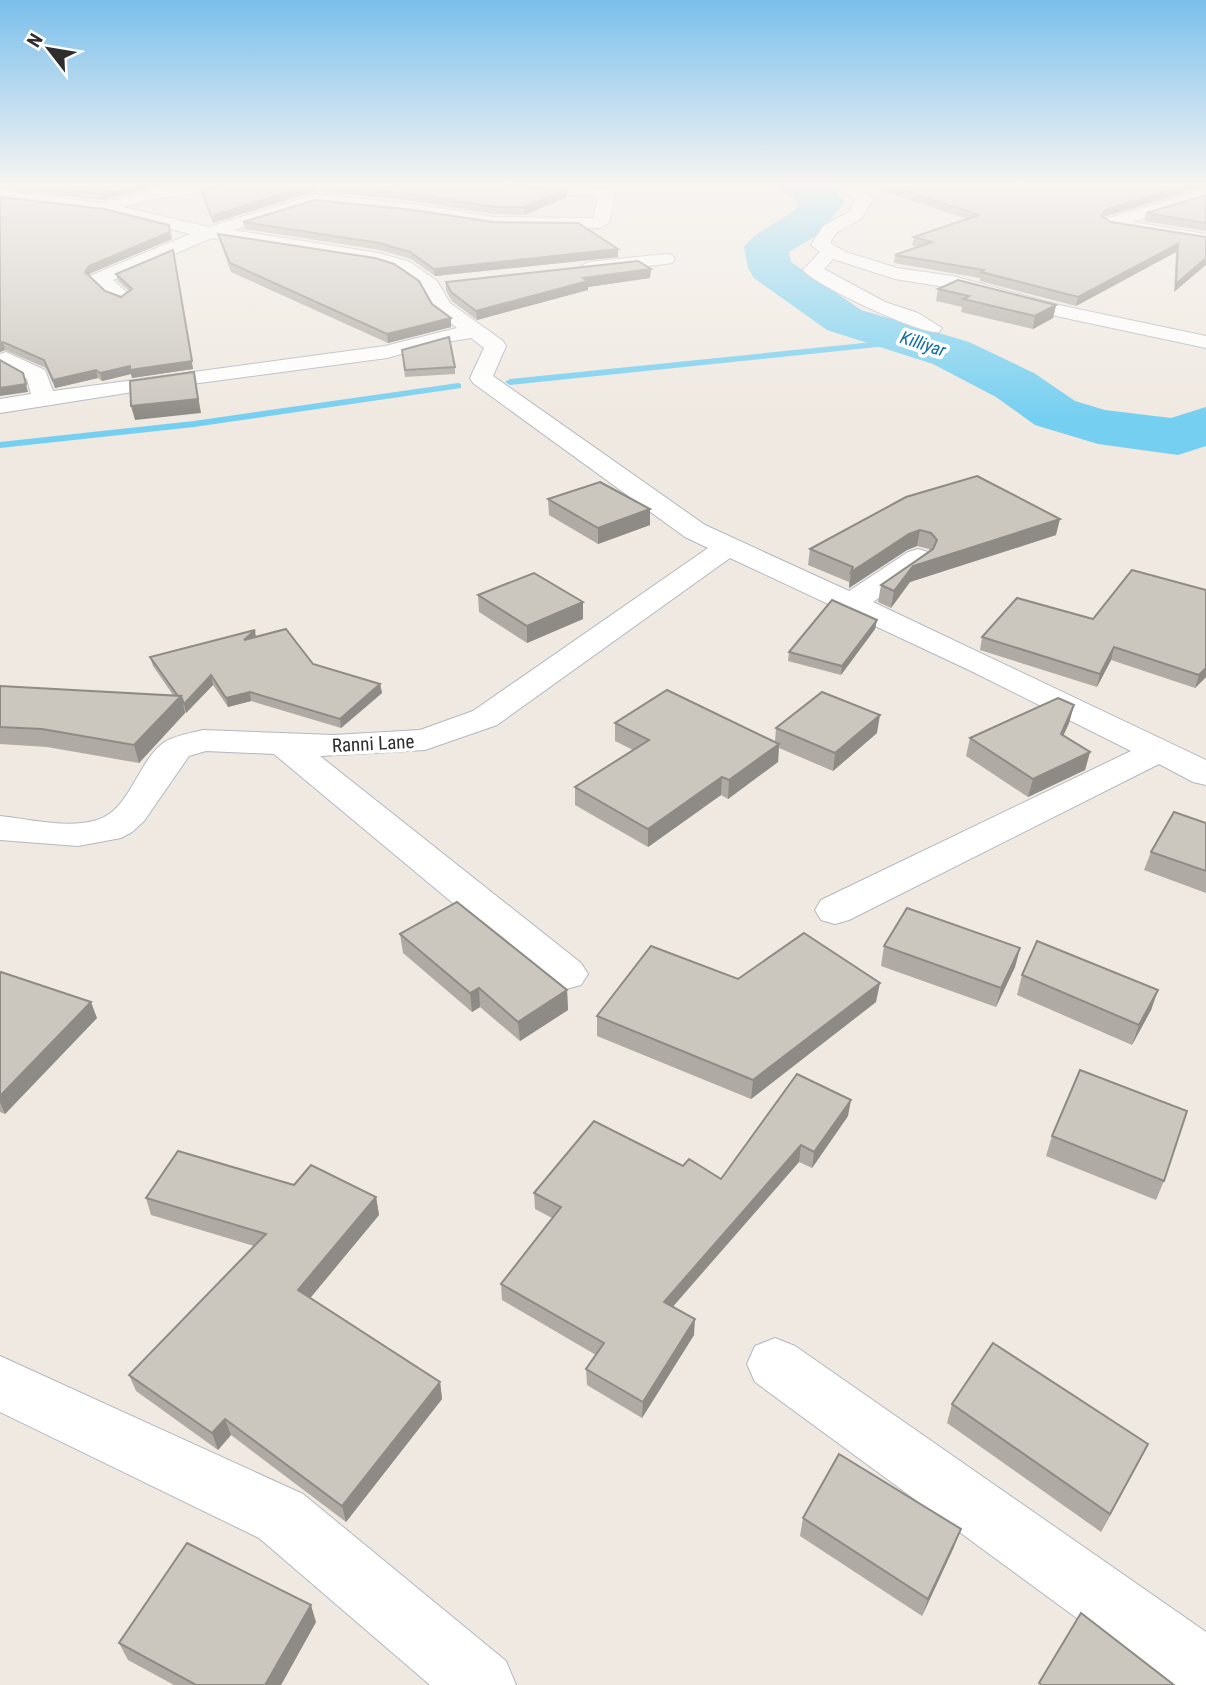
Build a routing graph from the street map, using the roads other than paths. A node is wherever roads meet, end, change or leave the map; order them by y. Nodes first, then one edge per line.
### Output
1 (142, 261) edge
2 (387, 261) edge
3 (652, 261) edge
4 (821, 261) edge
5 (859, 261) edge
6 (571, 270) edge
7 (454, 282) edge
8 (429, 285) junction
9 (121, 296) edge
10 (932, 328) dead end
11 (475, 331) junction
12 (1206, 342) edge
13 (6, 359) edge
14 (44, 398) junction
15 (0, 406) edge
16 (729, 546) junction
17 (918, 558) edge
18 (852, 603) junction
19 (282, 743) junction
20 (1156, 752) junction
21 (1206, 774) edge
22 (0, 828) edge
23 (835, 910) dead end
24 (566, 974) dead end
25 (775, 1364) dead end
26 (0, 1383) edge
27 (1206, 1672) edge
28 (482, 1685) edge

1 - 9 street
2 - 8 street
3 - 6 street
4 - 10 street
5 - 12 street
7 - 8 street
8 - 11 street
11 - 14 street
11 - 16 street
13 - 14 street
14 - 15 street
16 - 18 street
16 - 19 street, Ranni Lane
17 - 18 street
18 - 20 street
19 - 22 street, Ranni Lane
19 - 24 street
20 - 21 street
20 - 23 street
25 - 27 street
26 - 28 street

